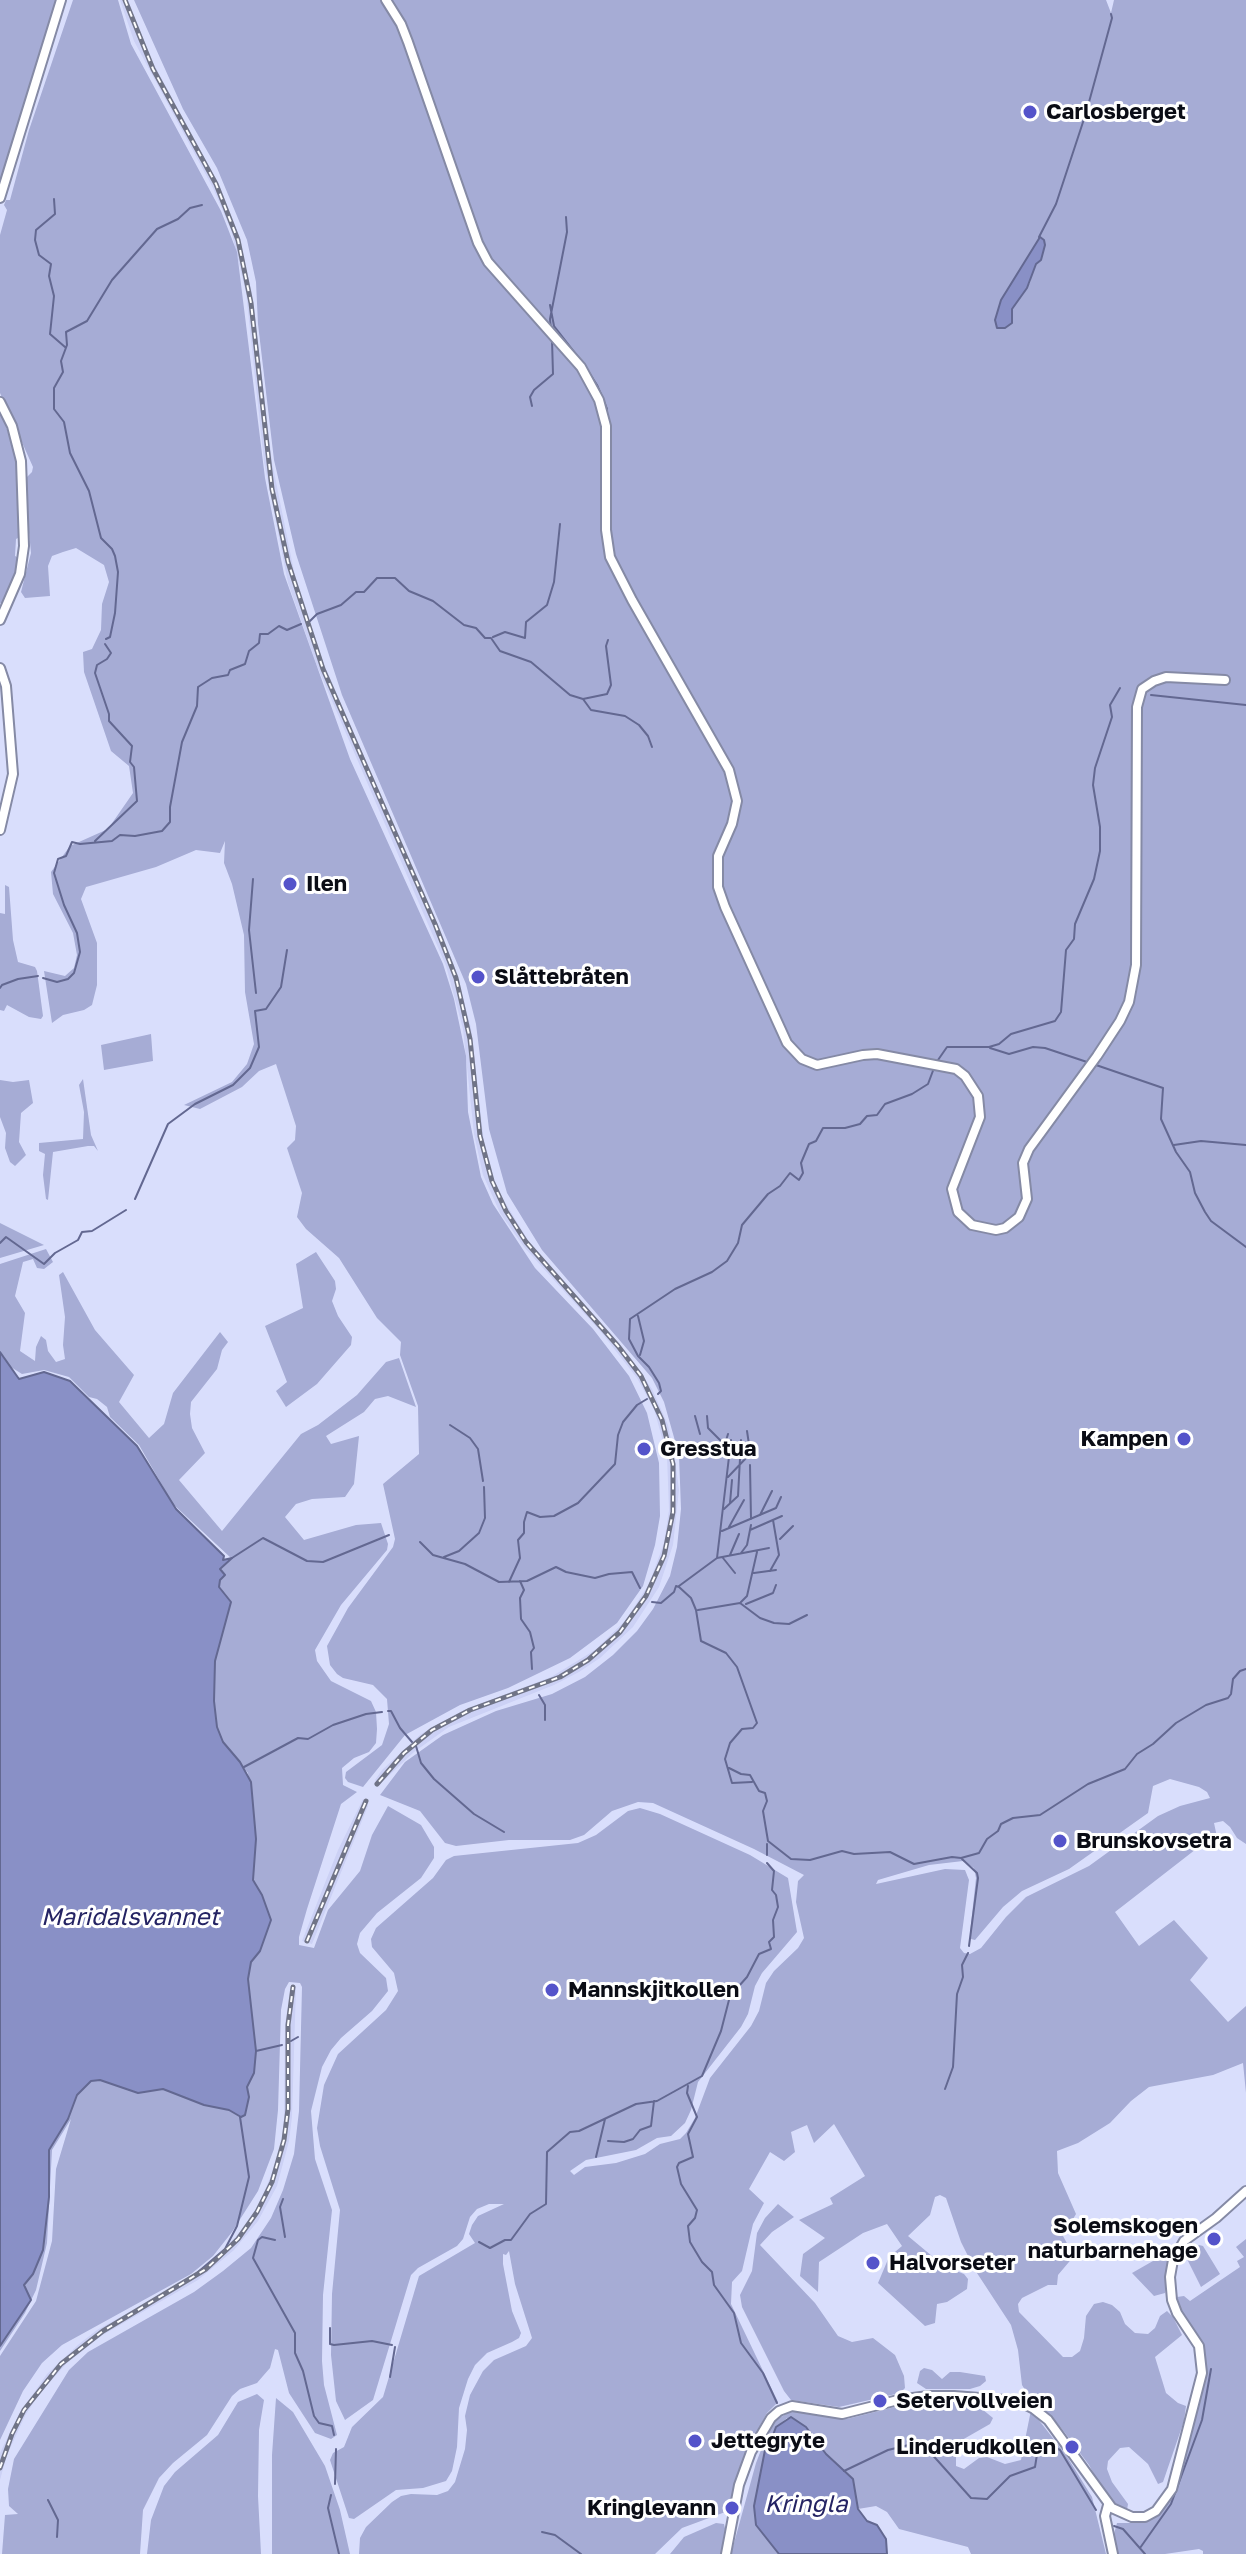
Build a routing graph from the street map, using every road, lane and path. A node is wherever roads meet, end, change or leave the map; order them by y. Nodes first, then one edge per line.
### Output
1 (61, 0) edge
2 (386, 0) edge
3 (0, 198) edge
4 (0, 402) edge
5 (0, 620) edge
6 (0, 668) edge
7 (1225, 680) dead end
8 (0, 830) edge
9 (1246, 2191) edge
10 (1108, 2505) junction
11 (726, 2554) edge
12 (1113, 2554) edge

1 - 3 street
2 - 7 street
4 - 5 street
6 - 8 street
9 - 10 street
10 - 11 street
10 - 12 street

